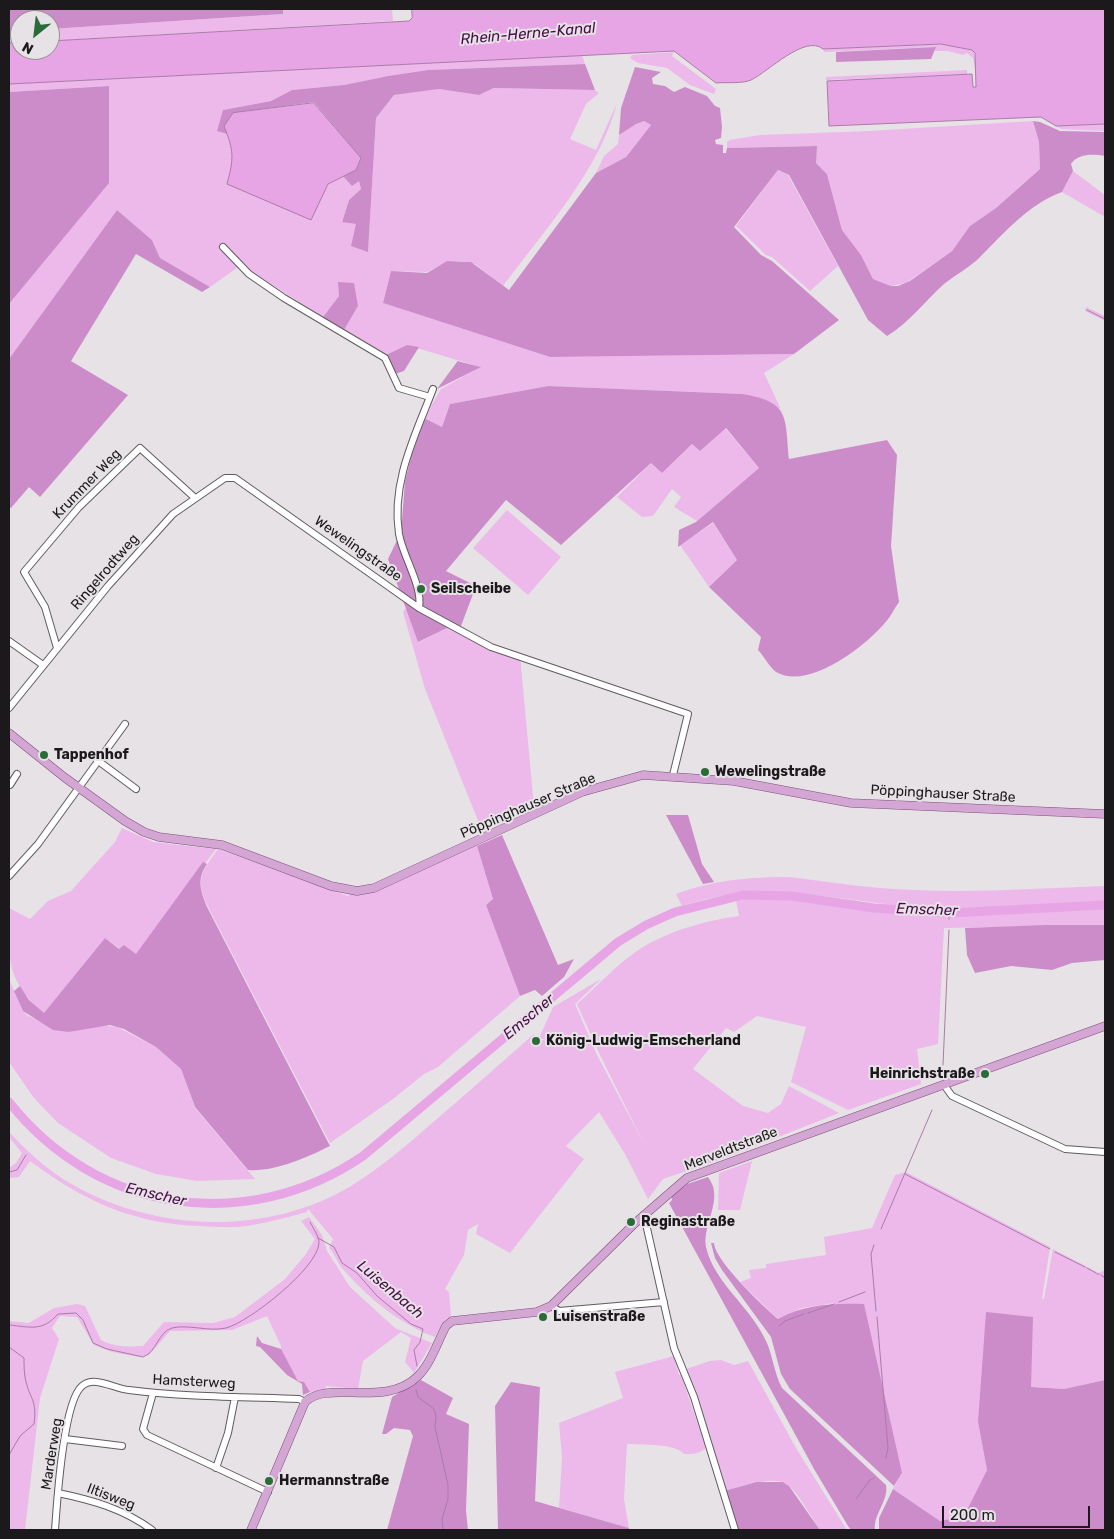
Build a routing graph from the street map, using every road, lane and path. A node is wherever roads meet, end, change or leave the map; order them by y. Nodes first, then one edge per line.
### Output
1 (223, 247) dead end
2 (432, 389) dead end
3 (430, 397) junction
4 (239, 480) joint
5 (195, 498) junction
6 (420, 608) junction
7 (9, 640) edge
8 (57, 648) junction
9 (44, 665) junction
10 (9, 708) edge
11 (125, 724) dead end
12 (9, 733) edge
13 (97, 760) junction
14 (17, 774) dead end
15 (673, 775) junction
16 (9, 784) edge
17 (79, 786) junction
18 (136, 789) dead end
19 (1105, 814) edge
20 (9, 876) edge
21 (1105, 1026) edge
22 (944, 1085) junction
23 (1105, 1152) edge
24 (644, 1215) junction
25 (664, 1302) junction
26 (551, 1306) junction
27 (83, 1385) joint
28 (153, 1393) junction
29 (236, 1397) junction
30 (305, 1402) junction
31 (65, 1439) junction
32 (122, 1446) dead end
33 (216, 1468) junction
34 (268, 1492) junction
35 (58, 1493) junction
36 (54, 1530) edge
37 (152, 1530) edge
38 (251, 1530) edge
39 (735, 1530) edge

1 - 3 street
2 - 3 street
3 - 6 street
4 - 5 street, Ringelrodtweg
4 - 6 street, Wewelingstraße
5 - 8 street, Ringelrodtweg
5 - 8 street, Krummer Weg
6 - 15 street, Wewelingstraße
7 - 9 street
8 - 9 street, Ringelrodtweg
9 - 10 street, Ringelrodtweg
11 - 13 street
12 - 17 main road, Pöppinghauser Straße
13 - 17 street
13 - 18 street
14 - 16 street
15 - 17 main road, Pöppinghauser Straße
15 - 19 main road, Pöppinghauser Straße
17 - 20 street
21 - 22 main road, Merveldtstraße
22 - 23 street
22 - 24 main road, Merveldtstraße
24 - 25 street
24 - 26 main road, Merveldtstraße
25 - 26 street
25 - 39 street
26 - 30 main road, Merveldtstraße
27 - 28 street, Hamsterweg
27 - 31 street, Marderweg
28 - 29 street, Hamsterweg
28 - 33 street
29 - 30 street, Hamsterweg
29 - 33 street
30 - 34 main road
31 - 32 street
31 - 35 street, Marderweg
33 - 34 street
34 - 38 main road
35 - 36 street, Marderweg
35 - 37 street, Iltisweg

